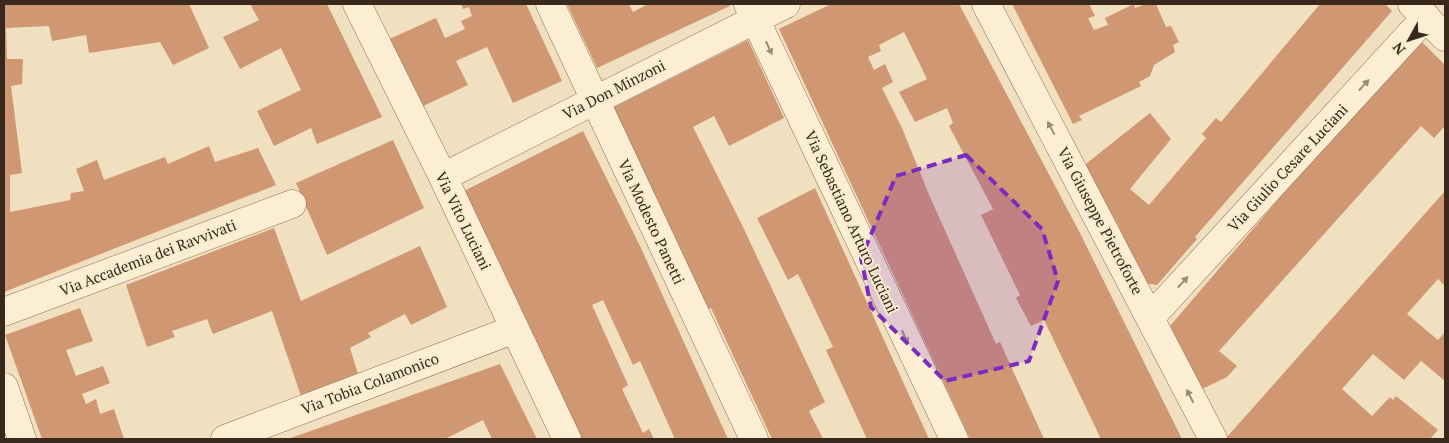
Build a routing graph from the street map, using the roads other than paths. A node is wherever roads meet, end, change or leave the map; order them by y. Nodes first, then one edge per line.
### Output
1 (357, 4) edge
2 (550, 4) edge
3 (786, 4) edge
4 (986, 4) edge
5 (1419, 11) edge
6 (752, 12) edge
7 (1445, 37) edge
8 (594, 100) junction
9 (443, 177) junction
10 (292, 204) dead end
11 (4, 312) edge
12 (1150, 318) junction
13 (515, 329) junction
14 (4, 387) edge
15 (22, 439) edge
16 (225, 439) edge
17 (567, 439) edge
18 (754, 439) edge
19 (954, 439) edge
20 (1213, 439) edge

1 - 9 street, Via Vito Luciani
2 - 8 street, Via Modesto Panetti
3 - 6 street, Via Don Minzoni
12 -> 4 street, Via Giuseppe Pietroforte
5 - 7 street
12 -> 5 street, Via Giulio Cesare Luciani
6 - 8 street, Via Don Minzoni
6 -> 19 street, Via Sebastiano Arturo Luciani
8 - 9 street, Via Don Minzoni
8 - 18 street, Via Modesto Panetti
9 - 13 street, Via Vito Luciani
10 - 11 street, Via Accademia dei Ravvivati
20 -> 12 street, Via Giuseppe Pietroforte
13 - 16 street, Via Tobia Colamonico
13 - 17 street, Via Vito Luciani
14 - 15 street

